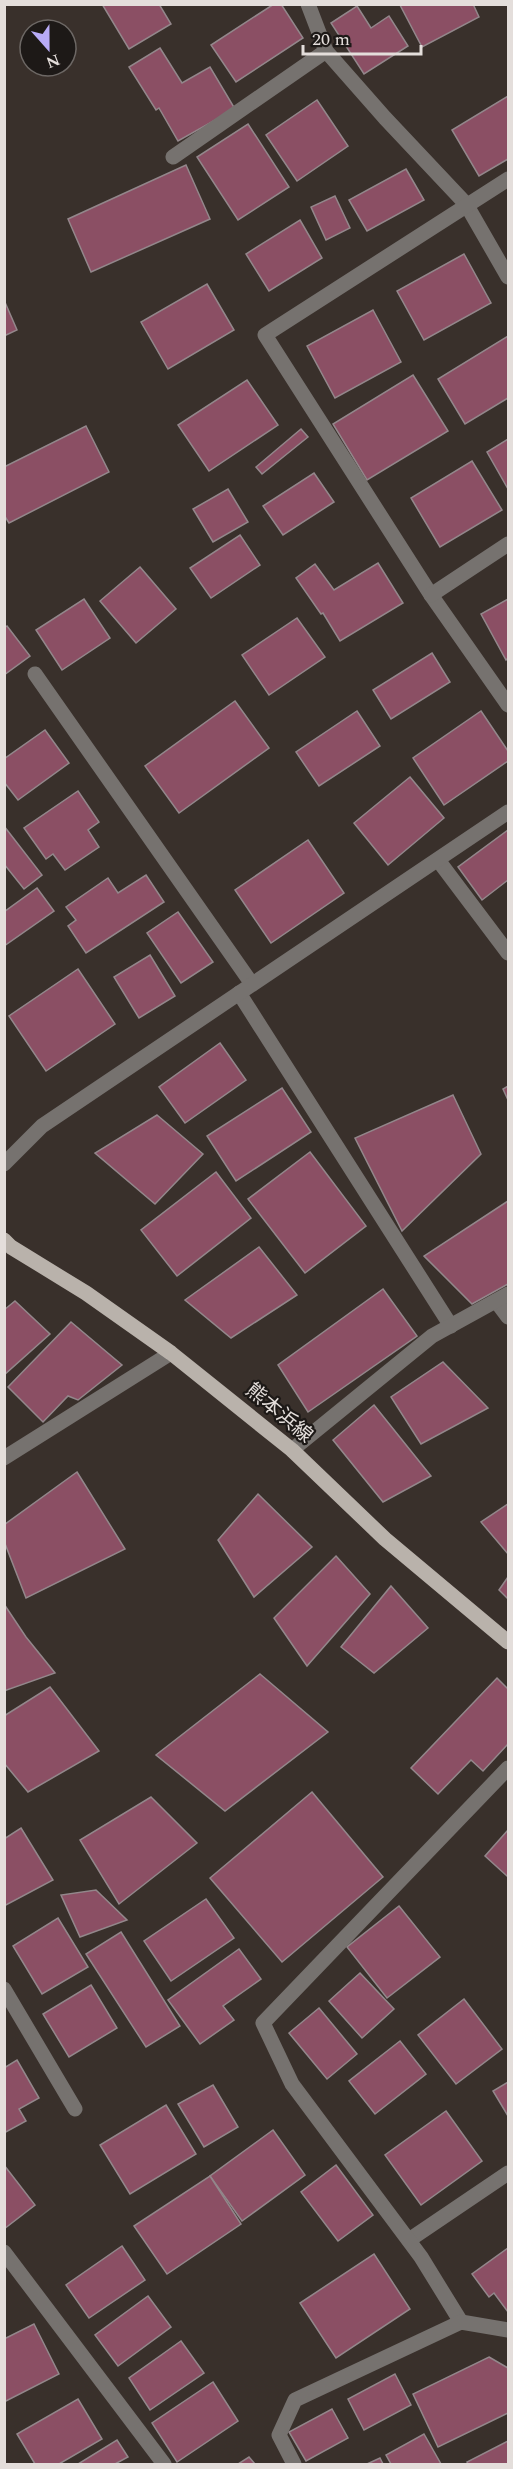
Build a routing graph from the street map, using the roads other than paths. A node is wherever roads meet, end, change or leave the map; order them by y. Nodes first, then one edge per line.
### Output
1 (308, 4) edge
2 (326, 51) junction
3 (173, 156) dead end
4 (508, 179) edge
5 (466, 204) junction
6 (508, 277) edge
7 (508, 544) edge
8 (431, 595) junction
9 (35, 674) dead end
10 (508, 705) edge
11 (508, 812) edge
12 (438, 860) junction
13 (508, 954) edge
14 (246, 989) junction
15 (4, 1164) edge
16 (4, 1240) edge
17 (502, 1298) edge
18 (508, 1317) edge
19 (451, 1326) junction
20 (171, 1353) junction
21 (292, 1450) junction
22 (4, 1458) edge
23 (508, 1642) edge
24 (508, 1768) edge
25 (4, 1989) edge
26 (75, 2109) dead end
27 (508, 2173) edge
28 (409, 2240) junction
29 (4, 2252) edge
30 (461, 2322) junction
31 (508, 2330) edge
32 (164, 2464) edge
33 (294, 2464) edge

1 - 2 street
2 - 3 street
2 - 5 street
4 - 5 street
5 - 6 street
5 - 8 street
7 - 8 street
8 - 10 street
9 - 14 street
11 - 12 street
12 - 13 street
12 - 14 street
14 - 15 street
14 - 19 street
16 - 20 main road, 熊本浜線
17 - 18 street
17 - 19 street
19 - 21 street
20 - 21 main road, 熊本浜線
20 - 22 street
21 - 23 main road, 熊本浜線
24 - 28 street
25 - 26 street
27 - 28 street
28 - 30 street
29 - 32 street
30 - 31 street
30 - 33 street

